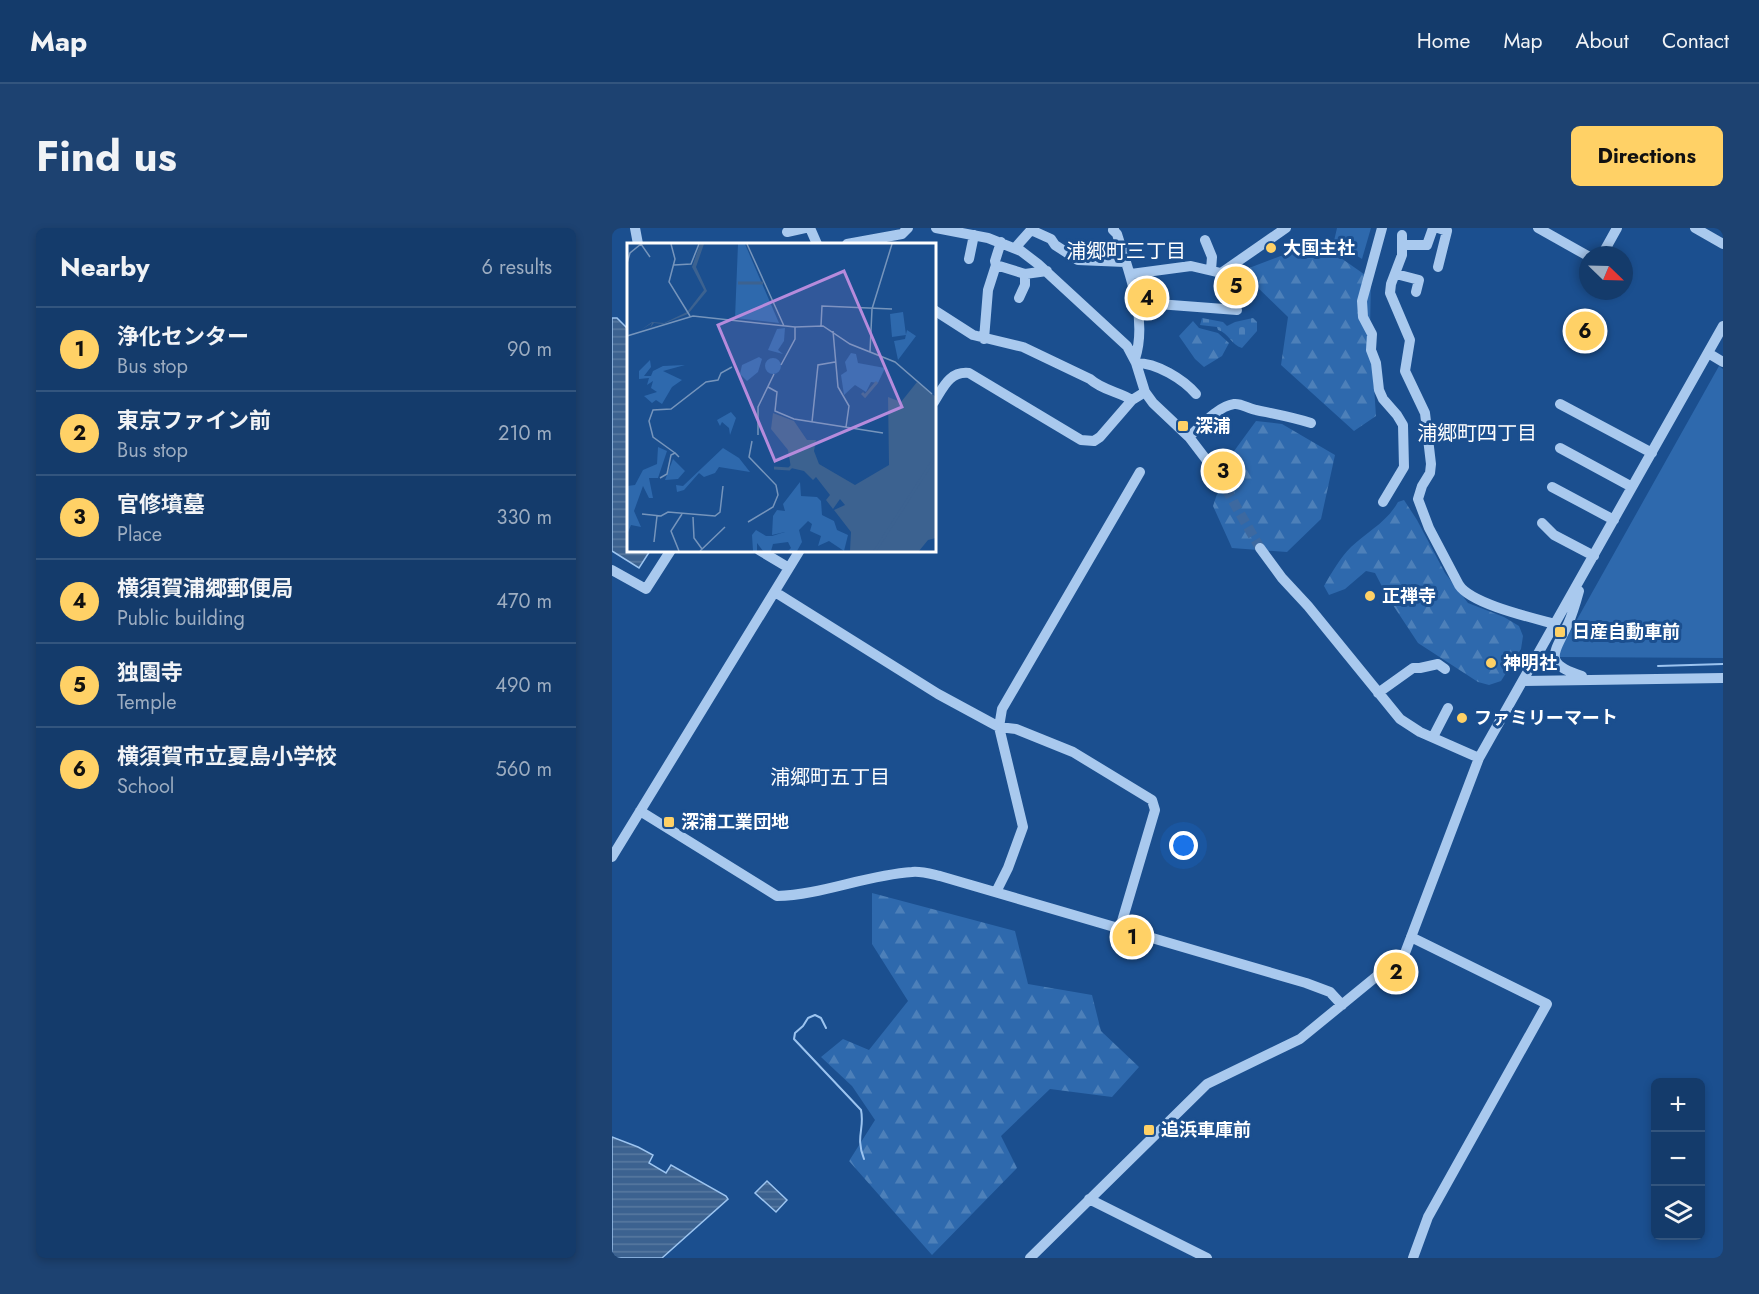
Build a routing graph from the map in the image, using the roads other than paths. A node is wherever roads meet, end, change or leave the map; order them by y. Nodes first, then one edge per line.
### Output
1 (635, 228) edge
2 (805, 228) edge
3 (810, 228) edge
4 (936, 228) edge
5 (1114, 228) edge
6 (1286, 228) edge
7 (1382, 228) edge
8 (1435, 228) edge
9 (1538, 228) edge
10 (1617, 228) edge
11 (1695, 228) edge
12 (1030, 229) edge
13 (787, 232) dead end
14 (975, 235) junction
15 (903, 236) edge
16 (1205, 240) dead end
17 (1001, 242) junction
18 (638, 243) edge
19 (817, 243) edge
20 (854, 243) edge
21 (1723, 244) edge
22 (1607, 246) edge
23 (1016, 248) junction
24 (1579, 251) edge
25 (972, 253) dead end
26 (1125, 262) junction
27 (996, 265) junction
28 (1438, 267) dead end
29 (1211, 270) junction
30 (1047, 271) junction
31 (1025, 274) junction
32 (1131, 274) junction
33 (1396, 274) junction
34 (1416, 292) dead end
35 (1020, 298) dead end
36 (1137, 308) junction
37 (1237, 310) dead end
38 (936, 311) edge
39 (1723, 326) edge
40 (984, 339) junction
41 (1708, 353) junction
42 (1136, 361) junction
43 (1723, 362) edge
44 (1144, 392) junction
45 (1196, 394) dead end
46 (936, 399) edge
47 (1132, 400) junction
48 (1560, 404) dead end
49 (1311, 423) dead end
50 (1189, 437) junction
51 (1560, 448) dead end
52 (1652, 453) junction
53 (1140, 472) dead end
54 (1218, 475) tunnel mouth
55 (1552, 487) dead end
56 (1632, 487) junction
57 (1383, 502) dead end
58 (1614, 520) junction
59 (1542, 523) dead end
60 (1260, 548) tunnel mouth
61 (670, 552) edge
62 (762, 552) edge
63 (799, 552) edge
64 (1594, 556) junction
65 (789, 568) junction
66 (1587, 568) junction
67 (612, 570) edge
68 (774, 592) junction
69 (1555, 624) junction
70 (1445, 669) dead end
71 (1723, 678) edge
72 (1593, 680) junction
73 (1523, 681) junction
74 (1378, 693) junction
75 (1448, 708) dead end
76 (999, 728) junction
77 (1433, 737) junction
78 (1479, 758) junction
79 (640, 811) junction
80 (612, 856) edge
81 (996, 892) junction
82 (1120, 928) junction
83 (1411, 937) junction
84 (1342, 1005) junction
85 (1089, 1199) junction
86 (1030, 1258) edge
87 (1207, 1258) edge
88 (1413, 1258) edge

1 - 18 street
2 - 13 street
3 - 19 street
4 - 14 street
5 - 26 street
6 - 29 street
7 - 57 street
8 - 28 street
8 - 33 street
9 - 24 street
10 - 22 street
11 - 21 street
12 - 23 street
12 - 26 street
14 - 17 street
14 - 25 street
15 - 20 street
16 - 29 street
17 - 23 street
17 - 27 street
23 - 30 street
26 - 32 street
27 - 31 street
27 - 40 street
29 - 32 street
30 - 31 street
30 - 42 street
31 - 35 street
32 - 36 street
33 - 34 street
33 - 69 street
36 - 37 street
36 - 42 street
38 - 40 street
39 - 41 street
40 - 47 street
41 - 43 street
41 - 52 street
42 - 44 street
42 - 45 street
44 - 47 street
44 - 50 street
46 - 47 street
48 - 52 street
49 - 50 street
50 - 54 street
51 - 56 street
52 - 56 street
53 - 76 street
55 - 58 street
56 - 58 street
58 - 64 street
59 - 64 street
60 - 74 street
61 - 67 street
62 - 65 street
63 - 65 street
64 - 66 street
65 - 68 street
66 - 69 street
66 - 72 street
68 - 76 street
68 - 79 street
69 - 73 street
70 - 74 street
71 - 72 street
72 - 73 street
73 - 78 street
74 - 77 street
75 - 77 street
76 - 81 street
76 - 82 street
77 - 78 street
78 - 83 street
79 - 80 street
79 - 81 street
81 - 82 street
82 - 84 street
83 - 84 street
83 - 88 street
84 - 85 street
85 - 86 street
85 - 87 street

